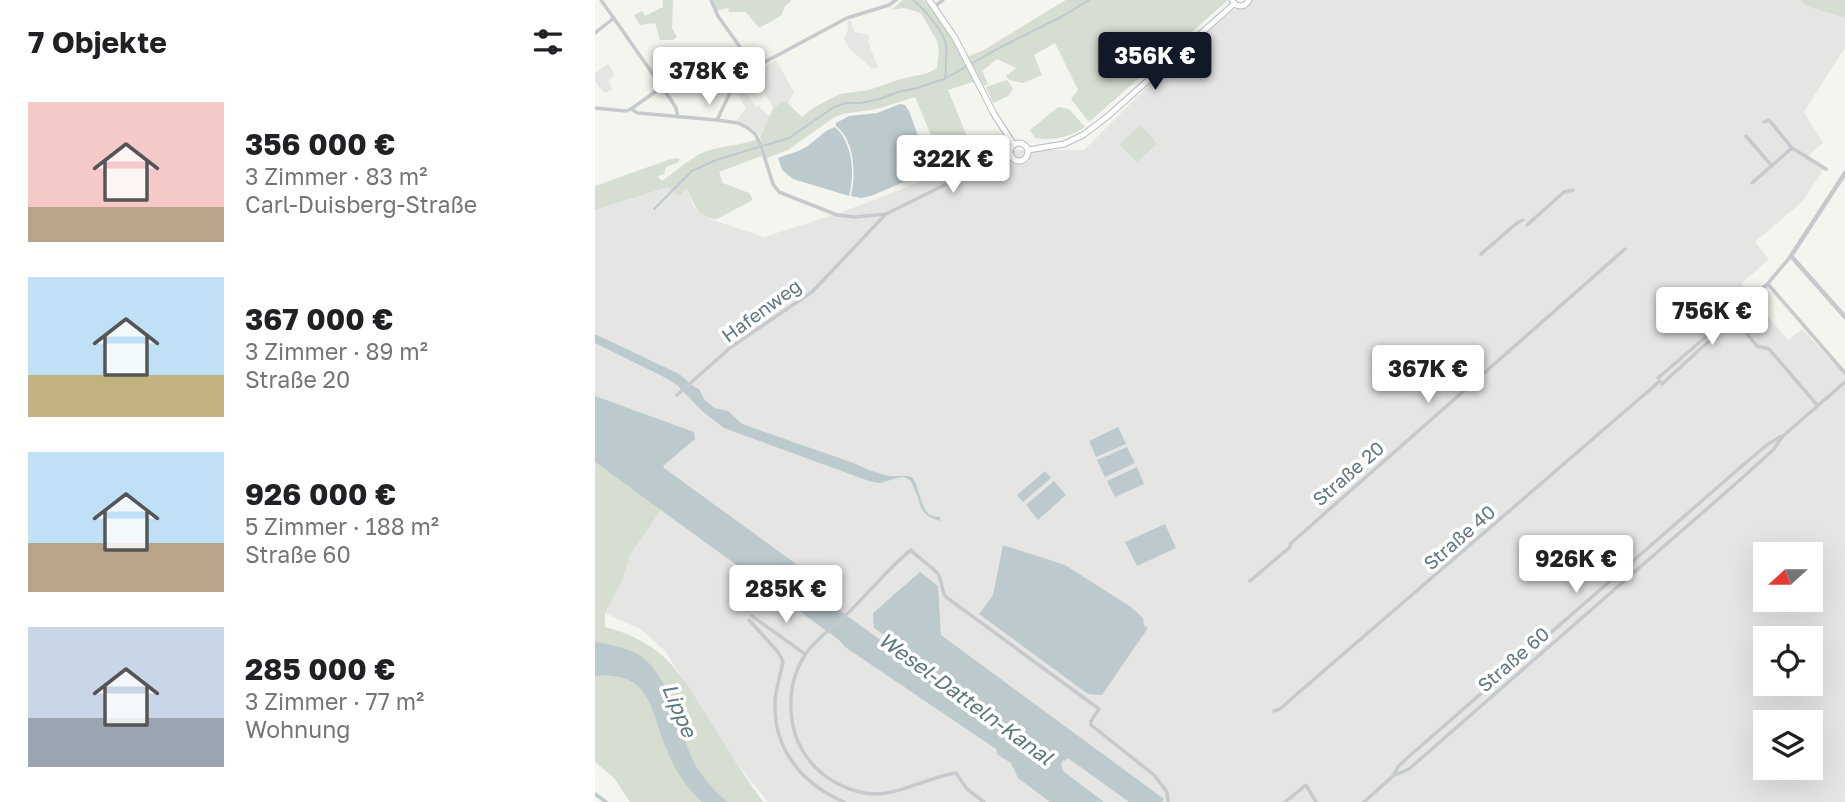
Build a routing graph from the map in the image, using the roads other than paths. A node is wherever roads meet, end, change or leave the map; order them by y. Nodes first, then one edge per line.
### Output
1 (601, 0) edge
2 (711, 0) edge
3 (897, 0) edge
4 (929, 0) edge
5 (943, 0) edge
6 (1249, 0) edge
7 (1233, 2) edge
8 (935, 6) junction
9 (614, 19) junction
10 (595, 33) edge
11 (754, 67) junction
12 (735, 78) junction
13 (662, 87) junction
14 (595, 108) edge
15 (631, 109) junction
16 (678, 117) junction
17 (717, 120) junction
18 (1764, 122) dead end
19 (1746, 136) dead end
20 (1014, 145) junction
21 (1792, 148) junction
22 (1028, 150) junction
23 (1011, 155) junction
24 (1772, 166) junction
25 (1826, 169) dead end
26 (1845, 173) edge
27 (1752, 183) dead end
28 (1573, 190) dead end
29 (886, 214) junction
30 (1523, 220) dead end
31 (1527, 225) dead end
32 (1625, 249) dead end
33 (1481, 254) dead end
34 (1791, 256) junction
35 (1768, 284) junction
36 (1733, 317) junction
37 (1845, 317) edge
38 (1845, 377) edge
39 (679, 393) dead end
40 (1818, 406) junction
41 (1783, 436) junction
42 (1250, 581) dead end
43 (805, 654) junction
44 (1274, 711) dead end
45 (1393, 776) junction
46 (844, 802) edge
47 (984, 802) edge
48 (1168, 802) edge
49 (1285, 802) edge
50 (1316, 802) edge
51 (1364, 802) edge

1 - 9 street
2 - 11 street
3 - 11 street
4 - 8 main road
5 - 8 street
6 - 7 main road
7 - 22 main road
8 - 20 main road
9 - 10 street
9 - 13 street
11 - 12 street
12 - 13 street
12 - 17 street
13 - 15 street
13 - 16 street
14 - 15 street
15 - 16 street
16 - 17 street
17 - 29 street
18 - 21 street
19 - 24 street
20 - 22 main road
20 - 23 main road
21 - 24 street
21 - 25 street
22 - 23 main road
23 - 29 street
24 - 27 street
26 - 34 street
28 - 31 street
29 - 39 street, Hafenweg
30 - 33 street
32 - 42 street, Straße 20
34 - 35 street, Straße 40
34 - 37 street
35 - 36 street, Straße 40
35 - 38 street
36 - 40 street
36 - 44 street, Straße 40
38 - 40 street, Straße 60
40 - 41 street, Straße 60
41 - 45 street
41 - 45 street, Straße 60
43 - 46 street
43 - 47 street
43 - 48 street
45 - 51 street, Straße 60
49 - 50 street

